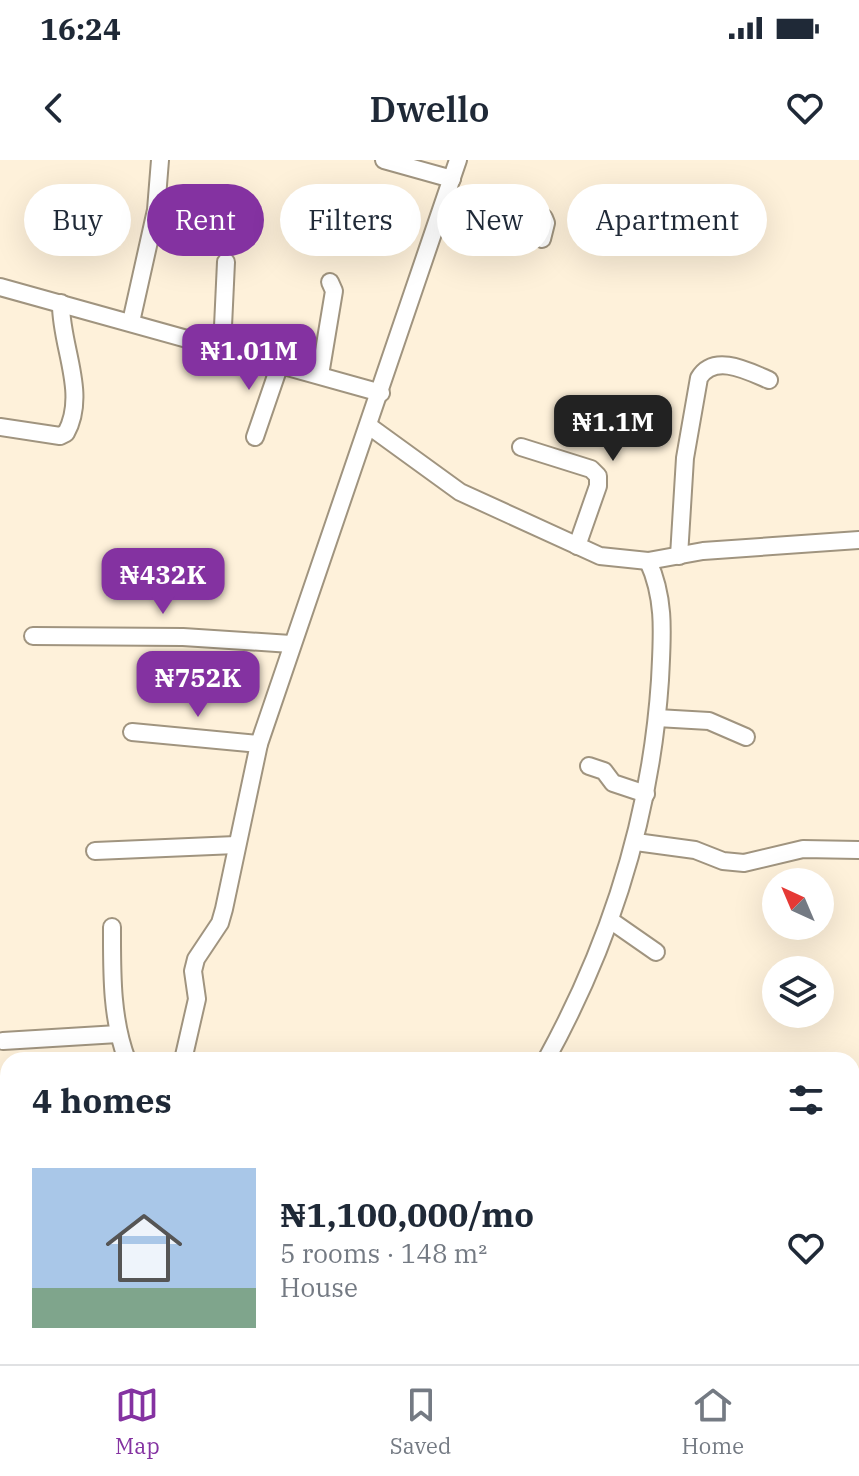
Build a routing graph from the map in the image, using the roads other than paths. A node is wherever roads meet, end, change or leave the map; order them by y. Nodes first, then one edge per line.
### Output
1 (160, 160) edge
2 (384, 160) edge
3 (458, 160) edge
4 (452, 179) junction
5 (451, 184) edge
6 (437, 227) edge
7 (226, 262) dead end
8 (330, 282) dead end
9 (0, 287) edge
10 (61, 303) junction
11 (131, 322) junction
12 (222, 348) junction
13 (280, 364) junction
14 (320, 375) junction
15 (769, 380) dead end
16 (381, 393) junction
17 (369, 426) junction
18 (0, 427) edge
19 (255, 437) dead end
20 (521, 447) dead end
21 (859, 540) edge
22 (577, 546) junction
23 (679, 556) junction
24 (648, 561) junction
25 (33, 636) dead end
26 (291, 644) junction
27 (657, 718) junction
28 (132, 732) dead end
29 (746, 737) dead end
30 (259, 744) junction
31 (589, 766) dead end
32 (646, 794) junction
33 (636, 842) junction
34 (236, 845) junction
35 (859, 850) edge
36 (95, 851) dead end
37 (610, 920) junction
38 (112, 927) dead end
39 (656, 952) dead end
40 (118, 1034) junction
41 (3, 1041) dead end
42 (124, 1052) edge
43 (185, 1052) edge
44 (550, 1052) edge

1 - 11 street
2 - 4 street
3 - 4 street
4 - 5 street
6 - 16 street
7 - 12 street
8 - 14 street
9 - 10 street
10 - 11 street
10 - 18 street
11 - 12 street
12 - 13 street
13 - 14 street
13 - 19 street
14 - 16 street
15 - 23 street
16 - 17 street
17 - 22 street
17 - 26 street
20 - 22 street
21 - 23 street
22 - 24 street
23 - 24 street
24 - 27 street
25 - 26 street
26 - 30 street
27 - 29 street
27 - 32 street
28 - 30 street
30 - 34 street
31 - 32 street
32 - 33 street
33 - 35 street
33 - 37 street
34 - 36 street
34 - 43 street
37 - 39 street
37 - 44 street
38 - 40 street
40 - 41 street
40 - 42 street

